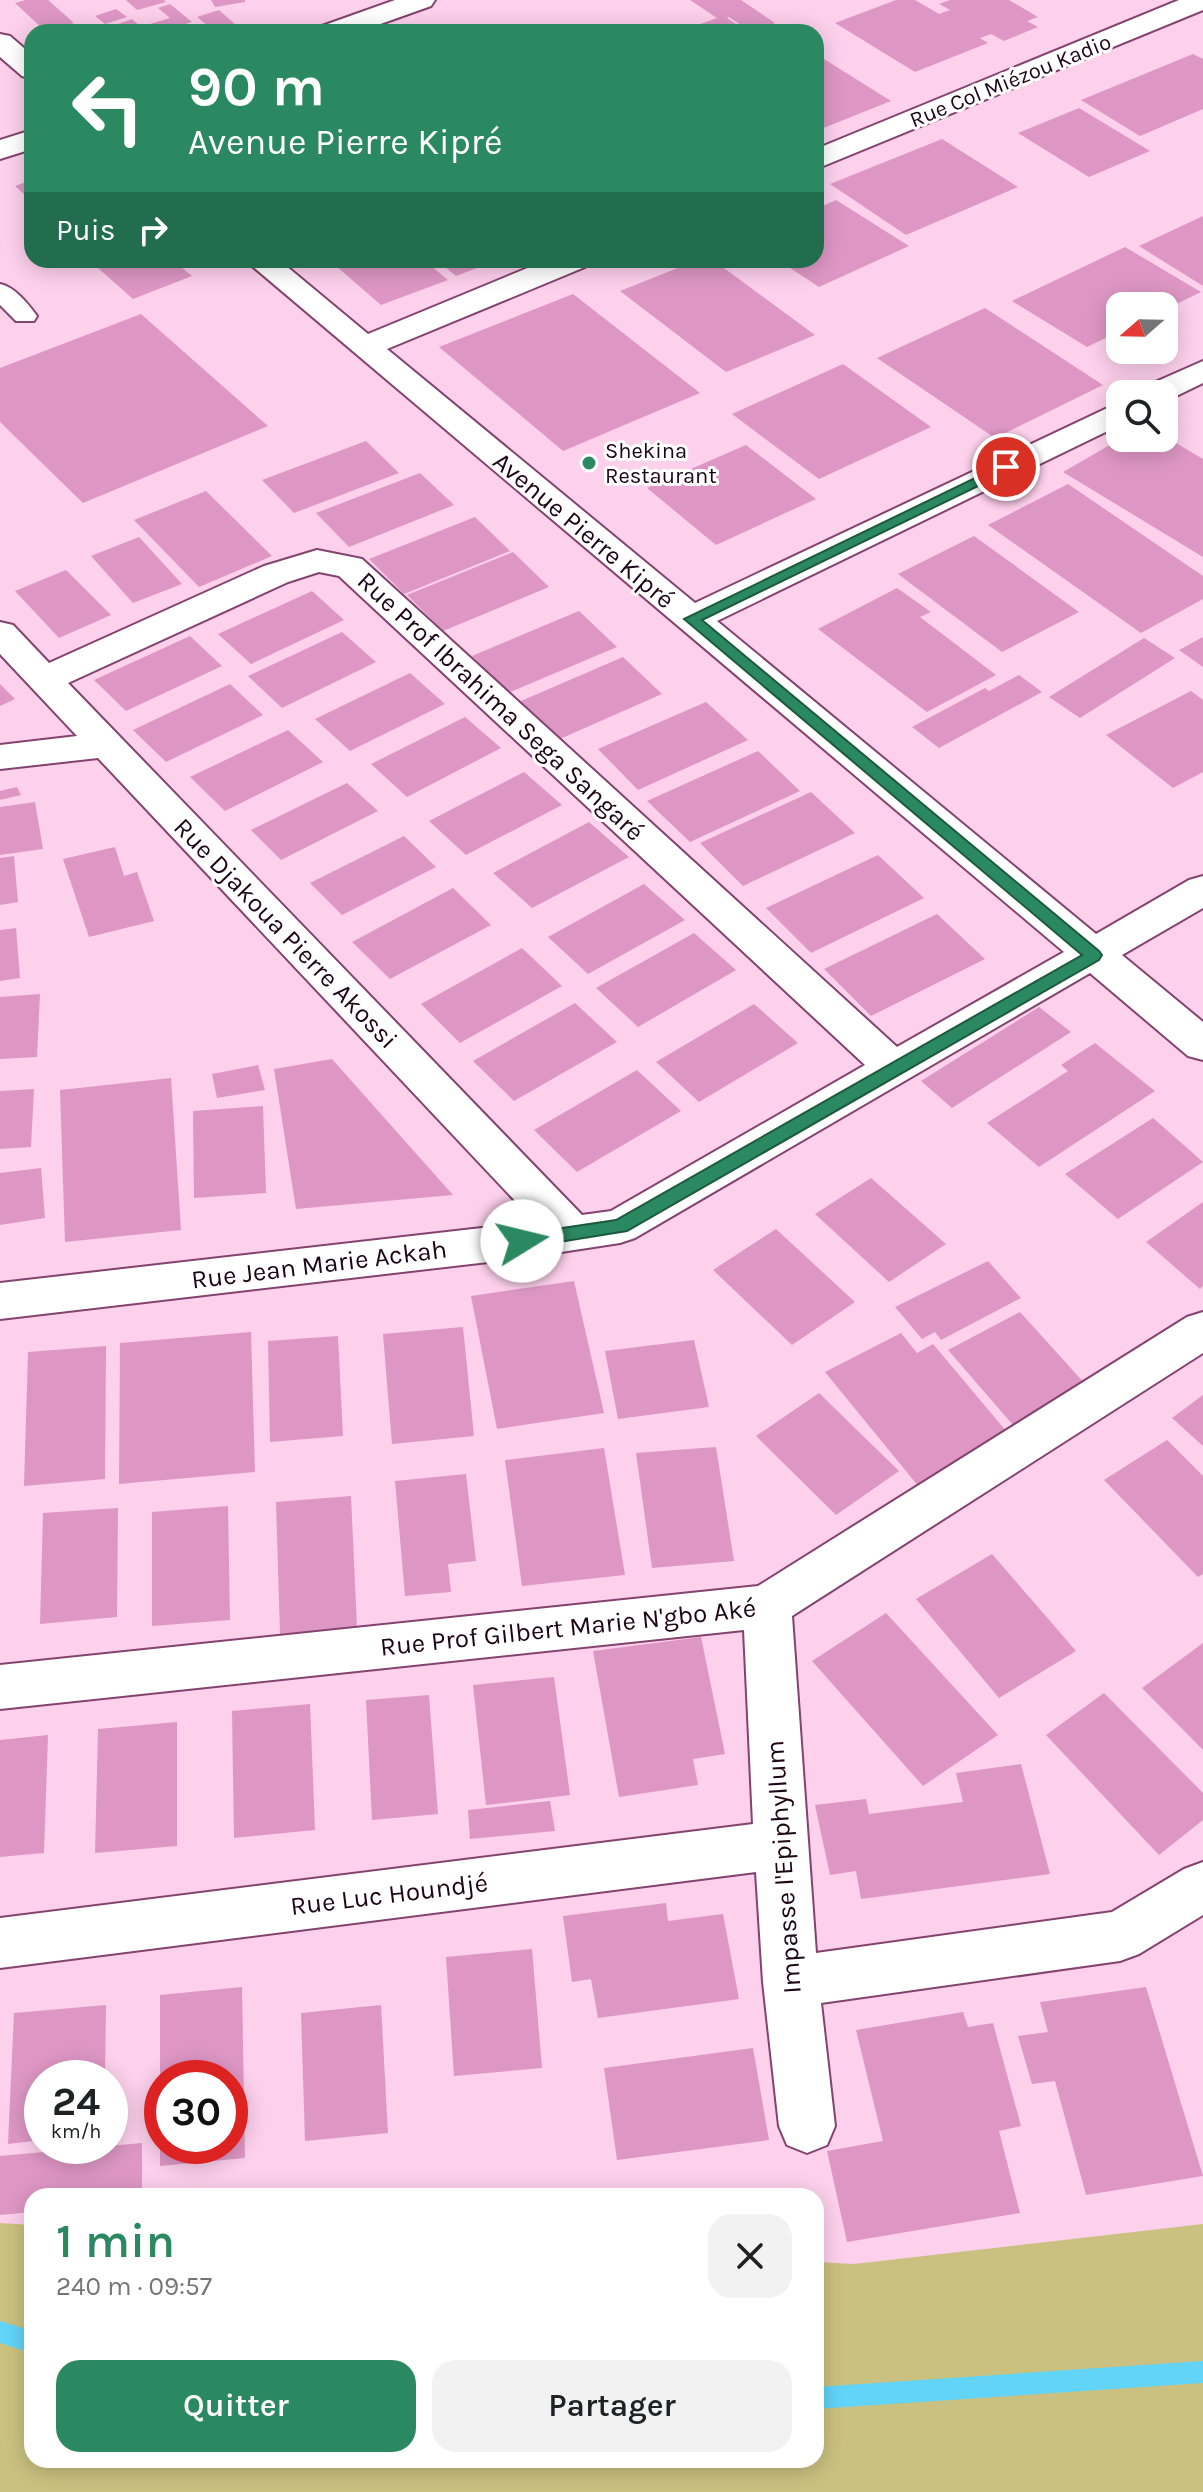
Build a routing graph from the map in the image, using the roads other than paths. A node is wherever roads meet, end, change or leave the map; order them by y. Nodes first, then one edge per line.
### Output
1 (421, 0) edge
2 (1203, 0) edge
3 (354, 24) edge
4 (0, 42) edge
5 (24, 63) edge
6 (24, 142) edge
7 (0, 150) edge
8 (824, 157) edge
9 (270, 268) edge
10 (555, 268) edge
11 (0, 291) edge
12 (25, 316) dead end
13 (364, 347) junction
14 (1203, 371) edge
15 (1178, 383) edge
16 (1106, 419) edge
17 (692, 619) junction
18 (0, 633) edge
19 (45, 679) junction
20 (107, 745) junction
21 (0, 757) edge
22 (1203, 890) edge
23 (1094, 955) junction
24 (1203, 1045) edge
25 (895, 1069) junction
26 (572, 1233) junction
27 (0, 1301) edge
28 (1203, 1330) edge
29 (767, 1606) junction
30 (0, 1687) edge
31 (778, 1845) junction
32 (1203, 1886) edge
33 (0, 1943) edge
34 (790, 1982) junction
35 (807, 2126) dead end

1 - 3 street
2 - 8 street, Rue Col Miézou Kadio
4 - 5 street
6 - 7 street
9 - 13 street, Avenue Pierre Kipré
10 - 13 street
11 - 12 lane
13 - 17 street, Avenue Pierre Kipré
14 - 15 street
16 - 17 street
17 - 23 street, Avenue Pierre Kipré
18 - 19 street, Rue Djakoua Pierre Akossi
19 - 20 street, Rue Djakoua Pierre Akossi
19 - 25 street, Rue Prof Ibrahima Sega Sangaré
20 - 21 street
20 - 26 street, Rue Djakoua Pierre Akossi
22 - 23 street, Rue Jean Marie Ackah
23 - 24 street, Avenue Pierre Kipré
23 - 25 street, Rue Jean Marie Ackah
25 - 26 street, Rue Jean Marie Ackah
26 - 27 street, Rue Jean Marie Ackah
28 - 29 street, Rue Prof Gilbert Marie N'gbo Aké
29 - 30 street, Rue Prof Gilbert Marie N'gbo Aké
29 - 31 street, Impasse l'Epiphyllum
31 - 33 street, Rue Luc Houndjé
31 - 34 street, Impasse l'Epiphyllum
32 - 34 street
34 - 35 street, Impasse l'Epiphyllum

